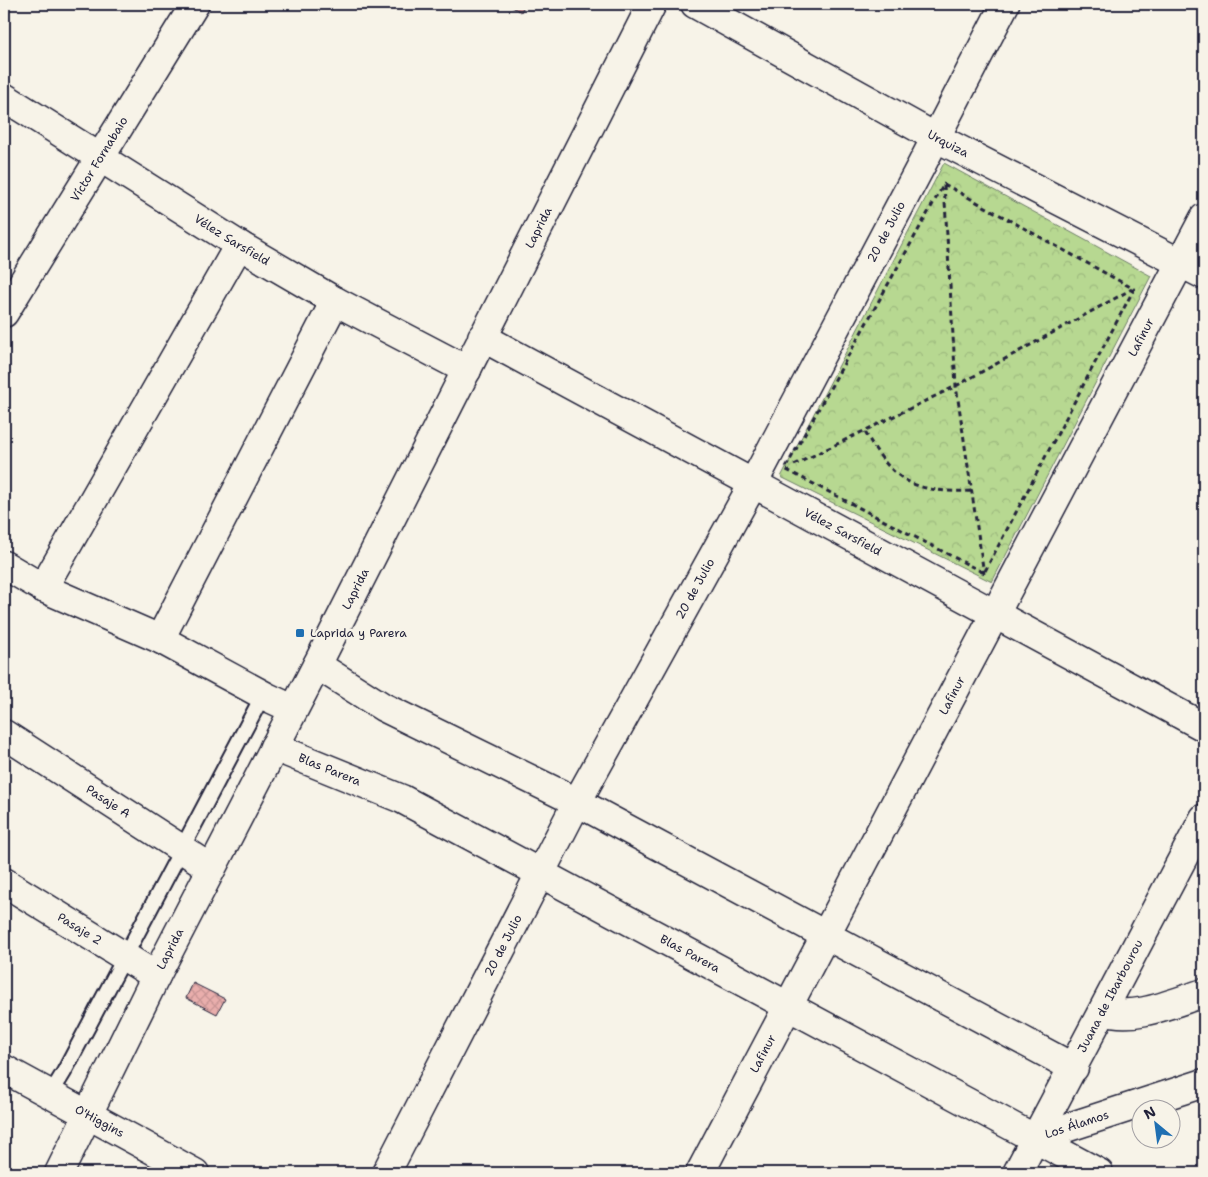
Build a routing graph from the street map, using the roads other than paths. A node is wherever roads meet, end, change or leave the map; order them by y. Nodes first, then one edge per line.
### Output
1 (195, 4) edge
2 (652, 4) edge
3 (695, 4) edge
4 (1005, 4) edge
5 (4, 97) edge
6 (935, 137) junction
7 (101, 156) junction
8 (1204, 218) edge
9 (239, 245) junction
10 (1180, 263) junction
11 (1204, 276) edge
12 (335, 301) junction
13 (4, 313) edge
14 (482, 337) junction
15 (467, 370) junction
16 (753, 484) junction
17 (4, 565) edge
18 (44, 588) junction
19 (983, 608) junction
20 (160, 639) junction
21 (317, 665) junction
22 (263, 695) junction
23 (293, 709) junction
24 (1204, 727) edge
25 (4, 734) edge
26 (274, 747) junction
27 (577, 802) junction
28 (1204, 818) edge
29 (182, 849) junction
30 (211, 868) junction
31 (541, 874) junction
32 (4, 882) edge
33 (824, 934) junction
34 (125, 957) junction
35 (156, 976) junction
36 (1204, 993) edge
37 (787, 1006) junction
38 (1104, 1010) junction
39 (1074, 1068) junction
40 (4, 1069) edge
41 (1204, 1083) edge
42 (50, 1095) junction
43 (88, 1116) junction
44 (1036, 1138) junction
45 (59, 1173) edge
46 (195, 1173) edge
47 (386, 1173) edge
48 (700, 1173) edge
49 (1017, 1173) edge
50 (1099, 1173) edge

1 - 7 street, Víctor Fornabaio
2 - 14 street, Laprida
3 - 6 street, Urquiza
4 - 6 street, 20 de Julio
5 - 7 street, Vélez Sarsfield
6 - 10 street, Urquiza
6 - 16 street, 20 de Julio
7 - 9 street, Vélez Sarsfield
7 - 13 street, Víctor Fornabaio
8 - 10 street, Lafinur
9 - 12 street, Vélez Sarsfield
9 - 18 street
10 - 11 street, Urquiza
10 - 19 street, Lafinur
12 - 15 street, Vélez Sarsfield
12 - 20 street
14 - 15 street, Laprida
14 - 16 street, Vélez Sarsfield
15 - 21 street, Laprida
16 - 19 street, Vélez Sarsfield
16 - 27 street, 20 de Julio
17 - 18 street
18 - 20 street
19 - 24 street, Vélez Sarsfield
19 - 33 street, Lafinur
20 - 22 street
21 - 23 street, Laprida
21 - 27 street
22 - 23 street
22 - 29 lane
23 - 26 street, Laprida
25 - 29 street, Pasaje A
26 - 30 street, Laprida
26 - 31 street, Blas Parera
27 - 31 street, 20 de Julio
27 - 33 street
28 - 38 street, Juana de Ibarbourou
29 - 30 street, Pasaje A
29 - 34 lane
30 - 35 street, Laprida
31 - 37 street, Blas Parera
31 - 47 street, 20 de Julio
32 - 34 street, Pasaje 2
33 - 37 street, Lafinur
33 - 39 street
34 - 35 street, Pasaje 2
34 - 42 lane
35 - 43 street, Laprida
36 - 38 street
37 - 44 street, Blas Parera
37 - 48 street, Lafinur
38 - 39 street, Juana de Ibarbourou
39 - 44 street, Juana de Ibarbourou
40 - 42 street, O'Higgins
41 - 44 street, Los Álamos
42 - 43 street, O'Higgins
43 - 45 street, Laprida
43 - 46 street, O'Higgins
44 - 49 street, Juana de Ibarbourou
44 - 50 street, Blas Parera

